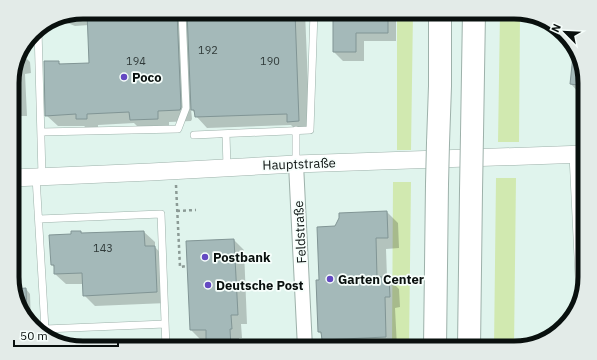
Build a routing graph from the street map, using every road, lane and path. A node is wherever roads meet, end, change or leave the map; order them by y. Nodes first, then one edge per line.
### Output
1 (182, 19) edge
2 (314, 19) edge
3 (440, 19) edge
4 (474, 19) edge
5 (38, 38) edge
6 (296, 130) junction
7 (41, 132) junction
8 (226, 134) junction
9 (194, 135) dead end
10 (578, 154) edge
11 (296, 164) junction
12 (227, 168) junction
13 (176, 170) junction
14 (39, 177) junction
15 (19, 178) edge
16 (196, 210) dead end
17 (177, 211) junction
18 (39, 218) junction
19 (186, 266) dead end
20 (165, 324) junction
21 (45, 328) edge
22 (47, 329) edge
23 (166, 341) edge
24 (305, 341) edge
25 (436, 341) edge
26 (469, 341) edge

1 - 7 lane
2 - 6 lane
3 - 25 highway, bridge
4 - 26 highway, bridge
5 - 7 lane
6 - 8 lane
6 - 11 lane
7 - 14 lane
8 - 9 lane
8 - 12 lane
10 - 11 street, Hauptstraße
11 - 12 street, Hauptstraße
11 - 24 street, Feldstraße
12 - 13 street, Hauptstraße
13 - 14 street, Hauptstraße
13 - 17 path
14 - 15 street, Hauptstraße
14 - 18 lane
16 - 17 path
17 - 19 path
18 - 20 lane
18 - 21 lane
20 - 22 lane
20 - 23 lane

